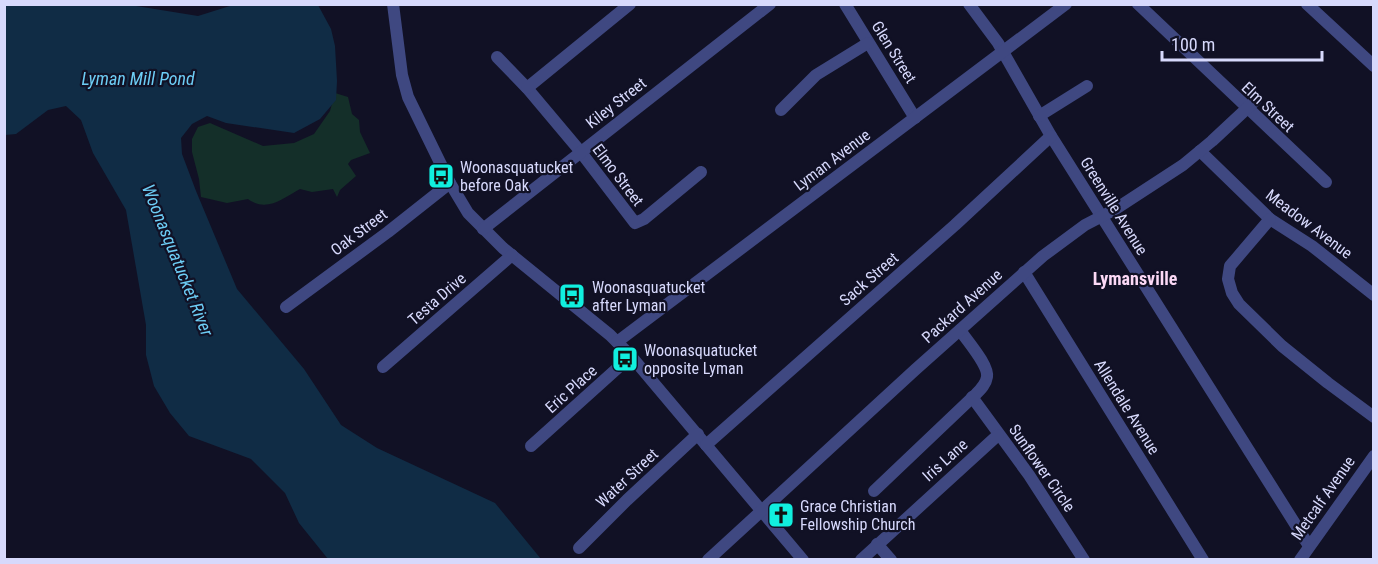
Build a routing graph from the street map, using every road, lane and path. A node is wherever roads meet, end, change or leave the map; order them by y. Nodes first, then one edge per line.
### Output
1 (393, 4) edge
2 (630, 4) edge
3 (770, 4) edge
4 (845, 4) edge
5 (969, 4) edge
6 (1066, 4) edge
7 (1138, 4) edge
8 (1307, 4) edge
9 (868, 43) junction
10 (1004, 52) junction
11 (497, 57) dead end
12 (1374, 66) edge
13 (1087, 86) dead end
14 (527, 87) junction
15 (1256, 100) dead end
16 (1246, 109) junction
17 (781, 110) dead end
18 (1039, 116) junction
19 (915, 118) junction
20 (1051, 136) junction
21 (580, 151) junction
22 (1200, 151) junction
23 (701, 172) dead end
24 (1326, 182) dead end
25 (450, 183) junction
26 (1102, 216) junction
27 (1270, 219) junction
28 (483, 229) junction
29 (512, 255) junction
30 (1024, 272) junction
31 (1374, 296) edge
32 (286, 307) dead end
33 (960, 330) junction
34 (617, 342) junction
35 (632, 356) junction
36 (383, 367) dead end
37 (972, 397) junction
38 (1374, 417) edge
39 (698, 434) junction
40 (998, 435) junction
41 (706, 445) junction
42 (531, 446) dead end
43 (1374, 456) edge
44 (1369, 471) edge
45 (874, 491) dead end
46 (763, 511) junction
47 (877, 544) junction
48 (1309, 546) junction
49 (579, 548) dead end
50 (708, 560) edge
51 (803, 560) edge
52 (861, 560) edge
53 (891, 560) edge
54 (1084, 560) edge
55 (1203, 560) edge
56 (1300, 560) edge

1 - 25 street
2 - 14 street
3 - 21 street, Kiley Street
4 - 9 street, Glen Street
5 - 10 street, Greenville Avenue
6 - 10 street, Lyman Avenue
7 - 16 street, Elm Street
8 - 12 street
9 - 17 street
9 - 19 street, Glen Street
10 - 18 street, Greenville Avenue
10 - 19 street, Lyman Avenue
11 - 14 street, Elmo Street
13 - 18 street
14 - 21 street, Elmo Street
15 - 16 street, Packard Avenue
16 - 22 street, Packard Avenue
16 - 24 street, Elm Street
18 - 20 street, Greenville Avenue
19 - 34 street, Lyman Avenue
20 - 26 street, Greenville Avenue
20 - 41 street, Sack Street
21 - 23 street, Elmo Street
21 - 28 street, Kiley Street
22 - 26 street, Packard Avenue
22 - 27 street, Meadow Avenue
25 - 28 street
25 - 32 street, Oak Street
26 - 30 street, Packard Avenue
26 - 48 street, Greenville Avenue
27 - 31 street, Meadow Avenue
27 - 38 street
28 - 29 street
29 - 34 street
29 - 36 street, Testa Drive
30 - 33 street, Packard Avenue
30 - 55 street, Allendale Avenue
33 - 37 street
33 - 46 street, Packard Avenue
34 - 35 street
35 - 39 street
35 - 42 street, Eric Place
37 - 40 street, Sunflower Circle
37 - 45 street
39 - 41 street
39 - 49 street, Water Street
40 - 47 street, Iris Lane
40 - 54 street, Sunflower Circle
41 - 46 street
43 - 44 street, Metcalf Avenue
44 - 48 street, Metcalf Avenue
46 - 50 street, Packard Avenue
46 - 51 street
47 - 52 street, Iris Lane
47 - 53 street
48 - 56 street, Metcalf Avenue

